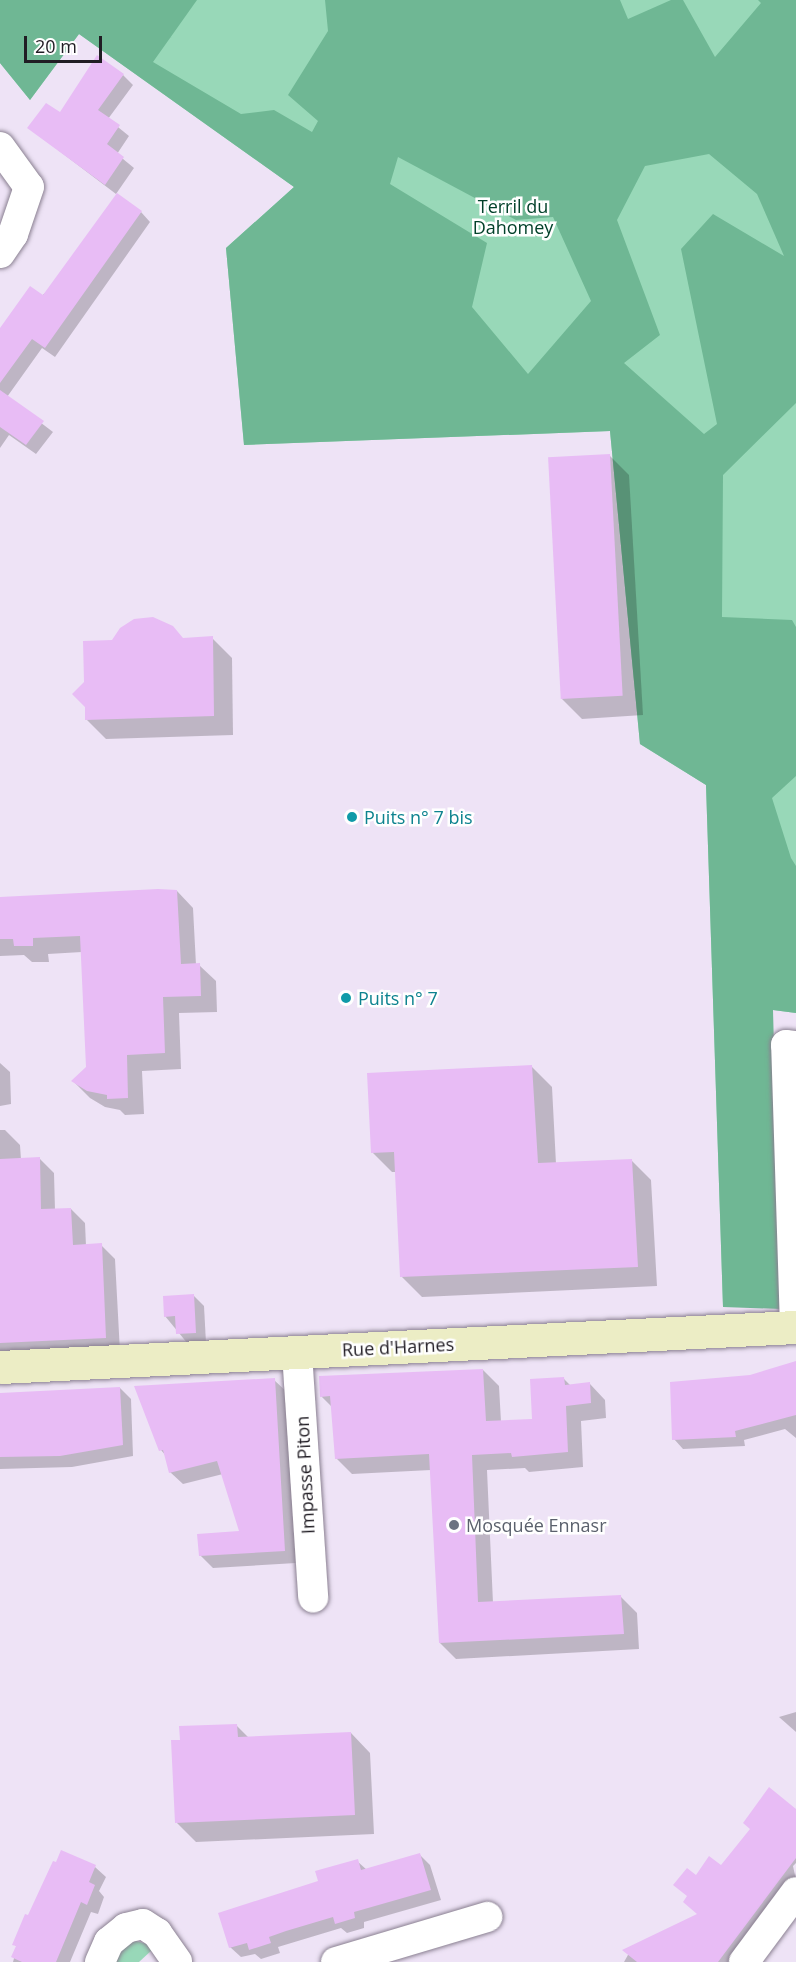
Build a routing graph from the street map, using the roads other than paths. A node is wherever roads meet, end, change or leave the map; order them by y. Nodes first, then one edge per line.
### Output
1 (0, 147) edge
2 (0, 253) edge
3 (796, 1046) edge
4 (796, 1327) edge
5 (297, 1353) junction
6 (0, 1367) edge
7 (313, 1597) dead end
8 (796, 1892) edge
9 (487, 1917) dead end
10 (100, 1962) edge
11 (177, 1962) edge
12 (336, 1962) edge
13 (744, 1962) edge

1 - 2 street
3 - 4 street
4 - 5 main road, Rue d'Harnes
5 - 6 main road, Rue d'Harnes
5 - 7 street, Impasse Piton
8 - 13 street
9 - 12 street
10 - 11 street

